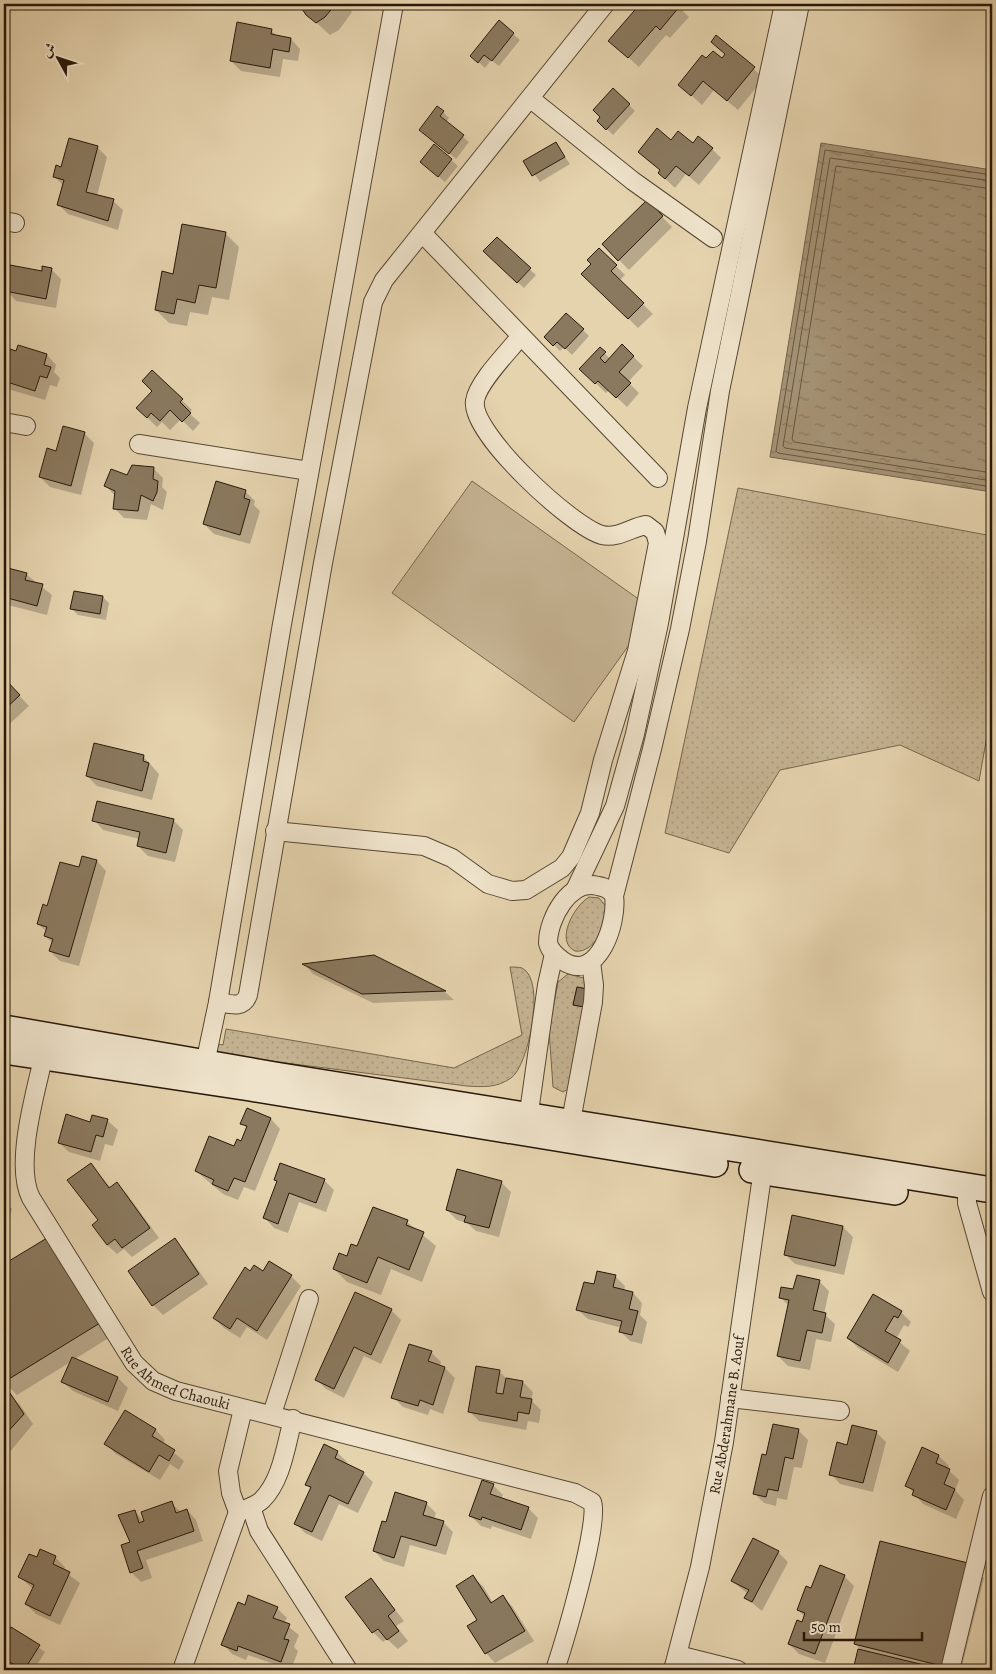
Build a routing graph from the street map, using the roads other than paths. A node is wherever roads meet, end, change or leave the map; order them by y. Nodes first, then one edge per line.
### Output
1 (394, 4) edge
2 (606, 4) edge
3 (784, 4) edge
4 (800, 4) edge
5 (531, 100) junction
6 (423, 234) junction
7 (713, 238) dead end
8 (521, 336) junction
9 (4, 422) edge
10 (26, 426) dead end
11 (139, 444) dead end
12 (309, 471) junction
13 (658, 478) dead end
14 (275, 831) junction
15 (576, 888) junction
16 (614, 896) junction
17 (554, 954) junction
18 (591, 962) junction
19 (218, 1002) junction
20 (4, 1028) edge
21 (46, 1046) junction
22 (4, 1051) edge
23 (203, 1071) junction
24 (527, 1124) junction
25 (569, 1131) junction
26 (764, 1163) junction
27 (992, 1190) edge
28 (967, 1194) junction
29 (992, 1207) edge
30 (992, 1292) edge
31 (309, 1299) dead end
32 (730, 1398) junction
33 (243, 1409) junction
34 (840, 1411) dead end
35 (272, 1414) junction
36 (293, 1420) junction
37 (992, 1496) edge
38 (245, 1510) junction
39 (987, 1519) junction
40 (992, 1537) edge
41 (675, 1662) edge
42 (182, 1670) edge
43 (348, 1670) edge
44 (554, 1670) edge
45 (738, 1670) edge
46 (950, 1670) edge

1 - 12 street
2 - 5 street
3 - 15 street
4 - 16 street
5 - 6 street
5 - 7 street
6 - 8 street
6 - 14 street
8 - 13 street
8 - 14 street
9 - 10 street
11 - 12 street
12 - 19 street
14 - 19 street
15 - 16 street
15 - 17 street
16 - 18 street
17 - 18 street
17 - 24 street
18 - 25 street
19 - 23 street
20 - 21 street
21 - 22 street
21 - 23 street
21 - 33 street, Rue Ahmed Chaouki
23 - 24 street
24 - 25 street
25 - 26 street
26 - 28 street
26 - 32 street, Rue Abderahmane B. Aouf
27 - 28 street
28 - 29 street
28 - 30 street
31 - 35 street
32 - 34 street
32 - 41 street, Rue Abderahmane B. Aouf
33 - 35 street, Rue Ahmed Chaouki
33 - 38 street
35 - 36 street, Rue Ahmed Chaouki
36 - 38 street
36 - 44 street, Rue Ahmed Chaouki
37 - 39 street
38 - 42 street
38 - 43 street
39 - 40 street
39 - 46 street
41 - 45 street

